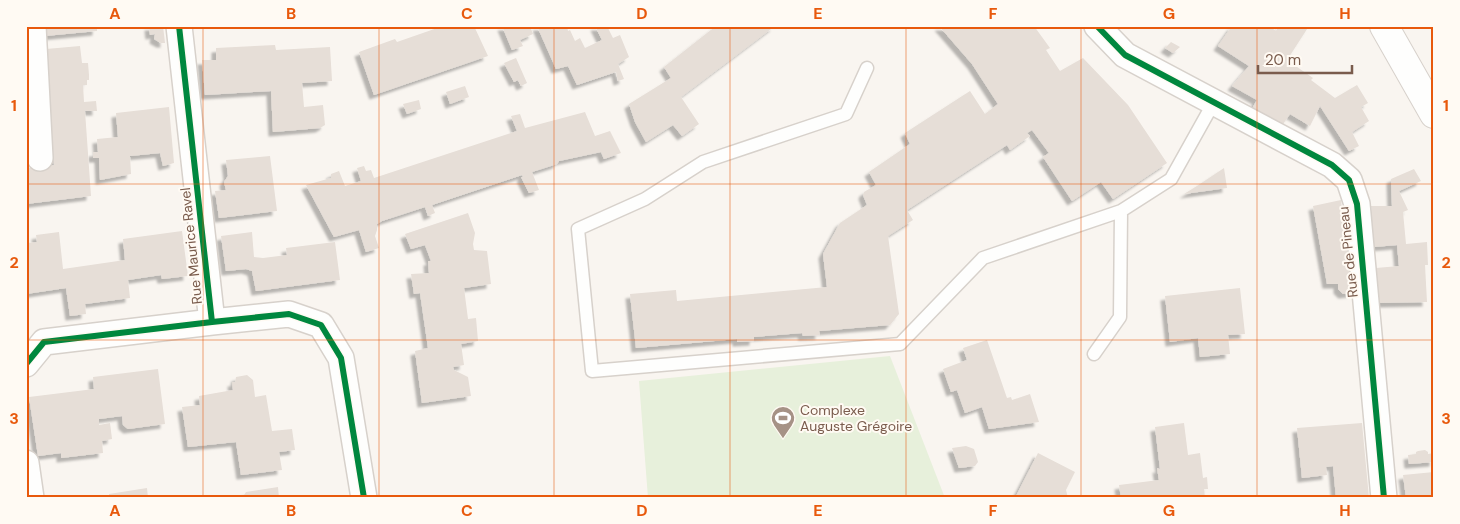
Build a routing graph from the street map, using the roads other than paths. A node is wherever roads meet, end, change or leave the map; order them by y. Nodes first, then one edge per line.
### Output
1 (33, 26) edge
2 (179, 26) edge
3 (1097, 26) edge
4 (1384, 26) edge
5 (867, 68) dead end
6 (1214, 102) junction
7 (1434, 114) edge
8 (40, 158) dead end
9 (1121, 211) junction
10 (212, 322) junction
11 (1094, 354) dead end
12 (26, 364) edge
13 (26, 463) edge
14 (31, 498) edge
15 (364, 498) edge
16 (1384, 498) edge

1 - 8 street
2 - 10 street, Rue Maurice Ravel
3 - 6 street, Rue de Pineau
4 - 7 street
5 - 9 lane
6 - 9 lane
6 - 16 street, Rue de Pineau
9 - 11 lane
10 - 12 street
10 - 15 street, Rue Maurice Ravel
13 - 14 street

